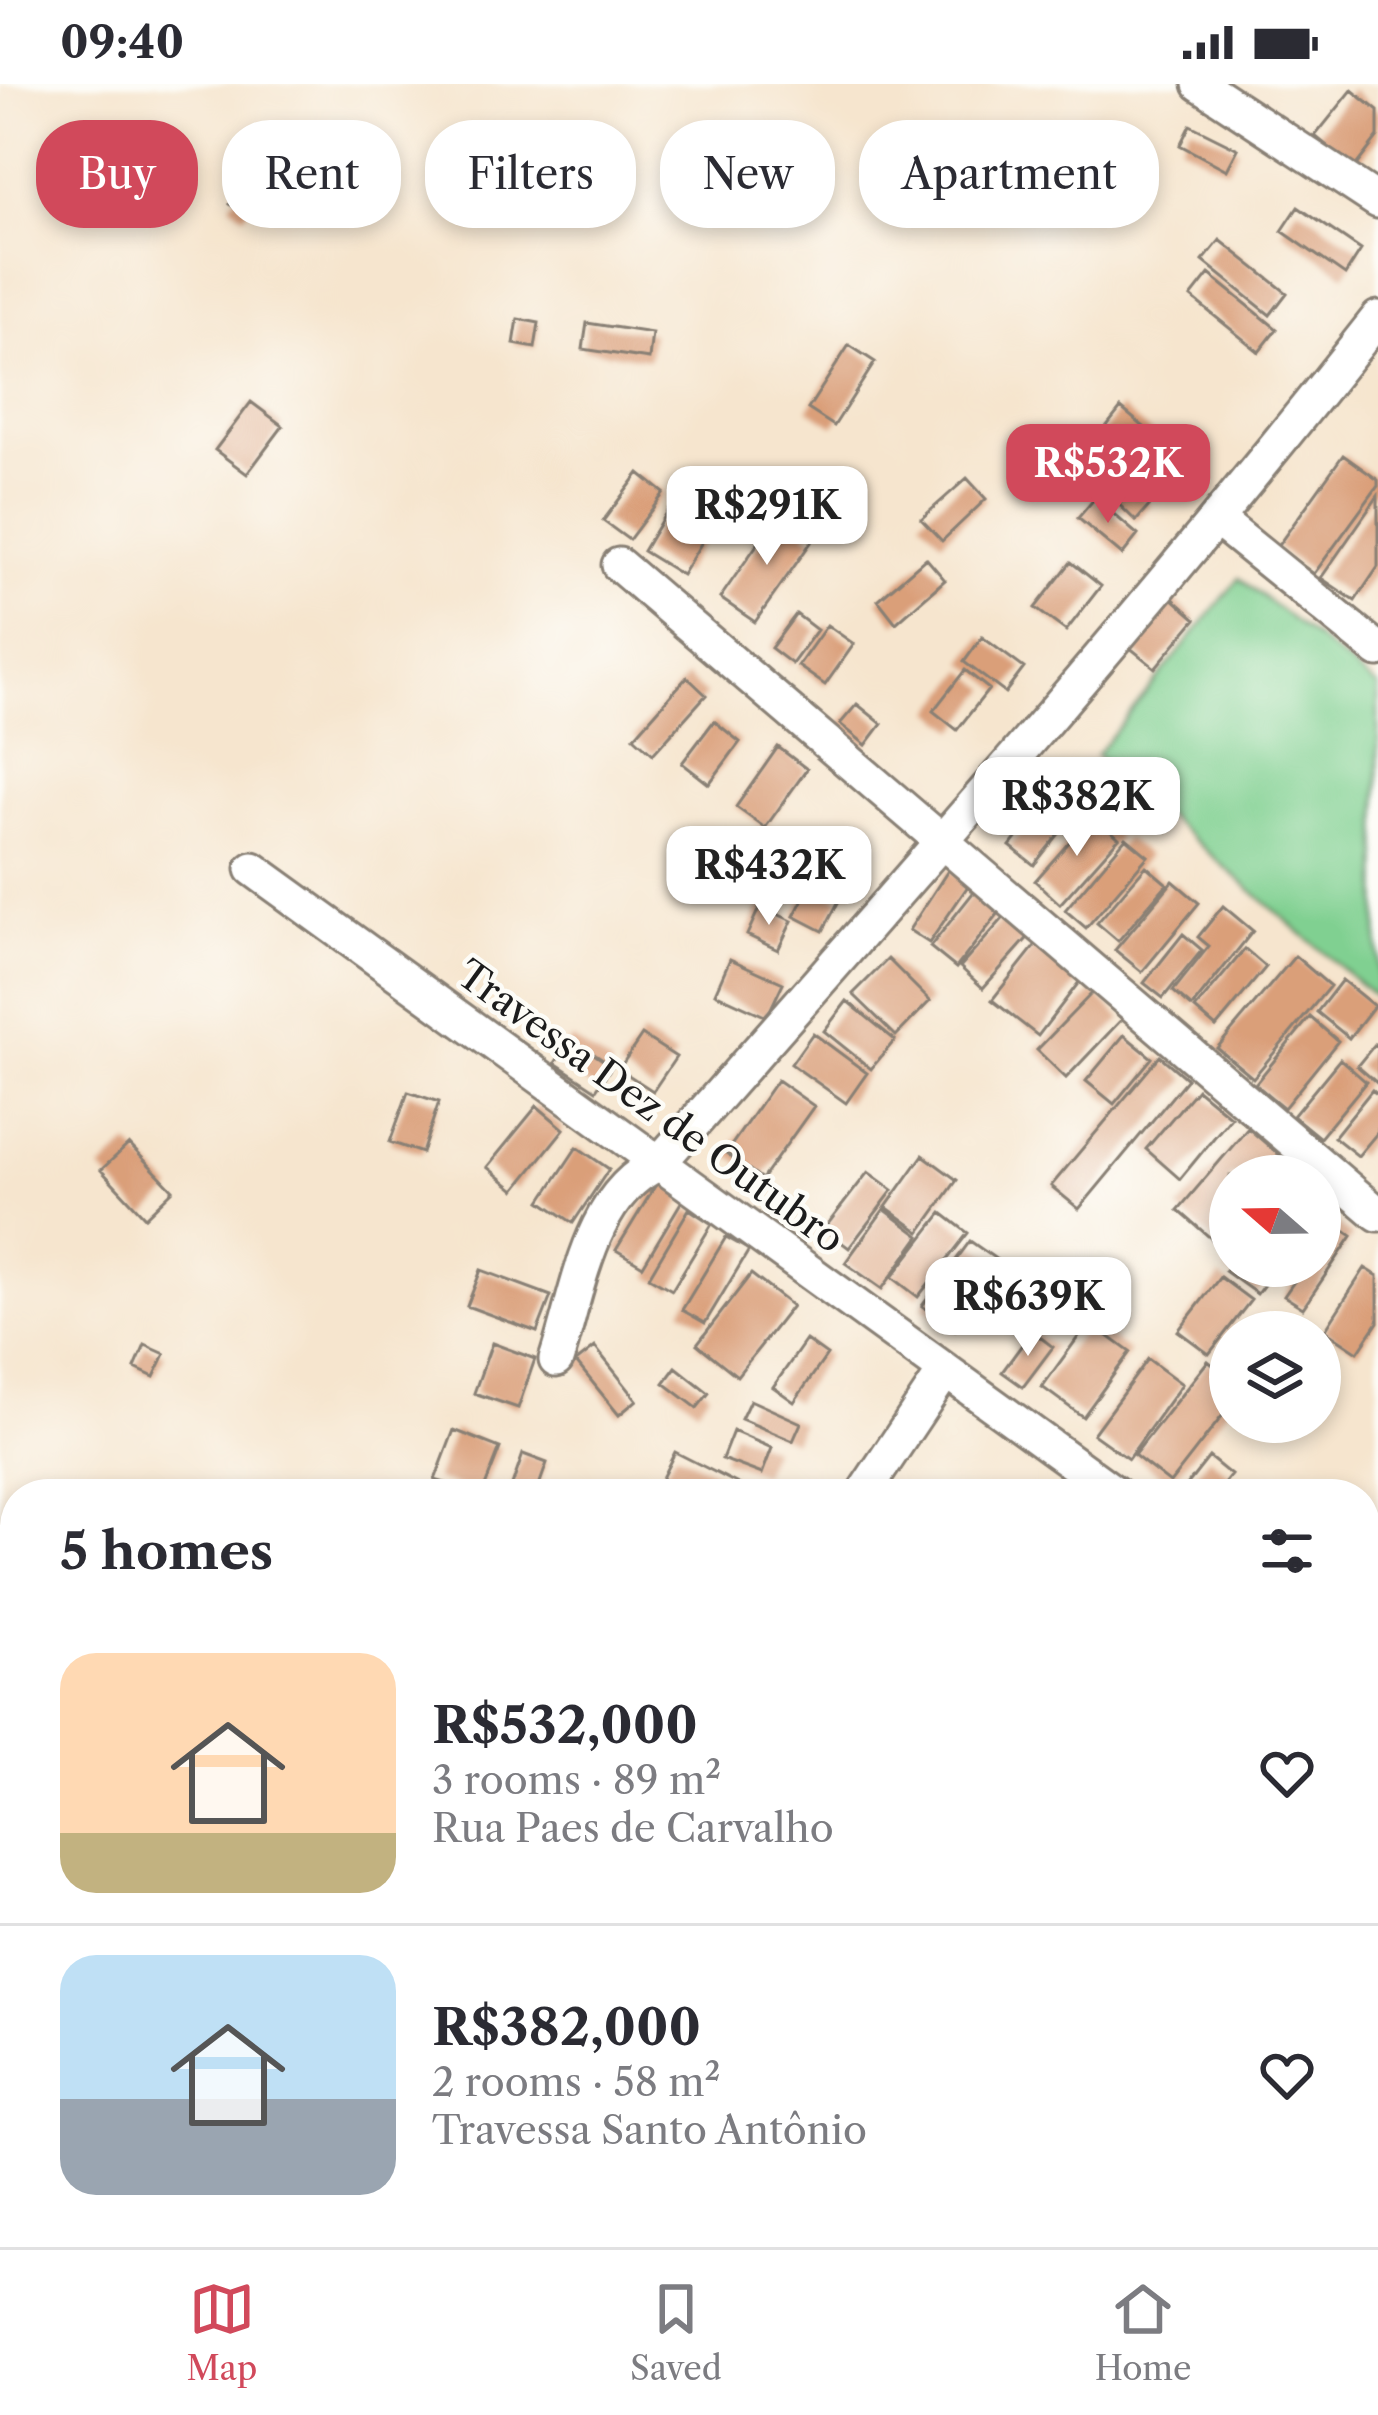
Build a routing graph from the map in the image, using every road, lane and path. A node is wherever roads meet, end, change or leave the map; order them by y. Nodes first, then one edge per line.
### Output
1 (1200, 84) edge
2 (1378, 201) edge
3 (1378, 318) edge
4 (1219, 521) junction
5 (619, 565) dead end
6 (1378, 650) edge
7 (941, 839) junction
8 (253, 869) dead end
9 (658, 1164) junction
10 (1378, 1214) edge
11 (556, 1360) dead end
12 (946, 1371) junction
13 (873, 1479) edge
14 (1095, 1479) edge

1 - 2 street
3 - 4 street
4 - 6 street
4 - 7 street
5 - 7 street
7 - 9 street
7 - 10 street
8 - 9 street, Travessa Dez de Outubro
9 - 11 street
9 - 12 street, Travessa Dez de Outubro
12 - 13 street
12 - 14 street, Travessa Dez de Outubro

